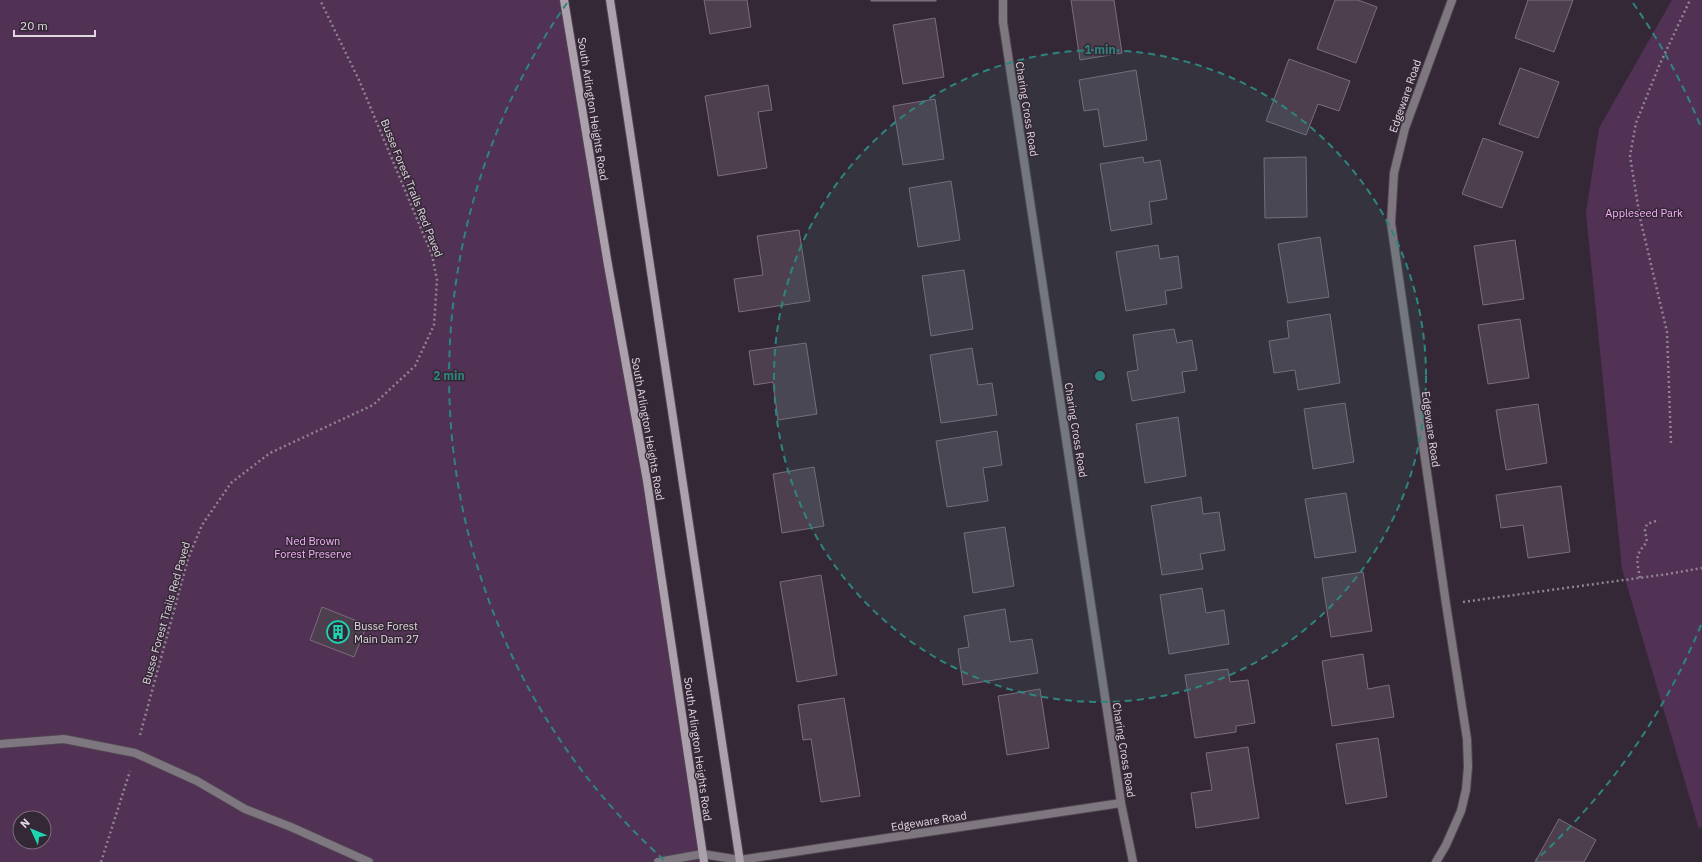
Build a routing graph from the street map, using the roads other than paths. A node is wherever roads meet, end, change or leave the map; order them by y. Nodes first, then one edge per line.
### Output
1 (564, 0) edge
2 (610, 0) edge
3 (1003, 0) edge
4 (1452, 0) edge
5 (0, 744) edge
6 (1121, 803) junction
7 (703, 858) edge
8 (740, 861) edge
9 (369, 862) edge
10 (658, 862) edge
11 (1133, 862) edge
12 (1436, 862) edge

1 - 7 main road, South Arlington Heights Road
2 - 8 main road
3 - 6 street, Charing Cross Road
4 - 12 street, Edgeware Road
5 - 9 street
6 - 8 street, Edgeware Road
6 - 11 street, Charing Cross Road
7 - 8 street, Edgeware Road
7 - 10 street, Edgeware Road

